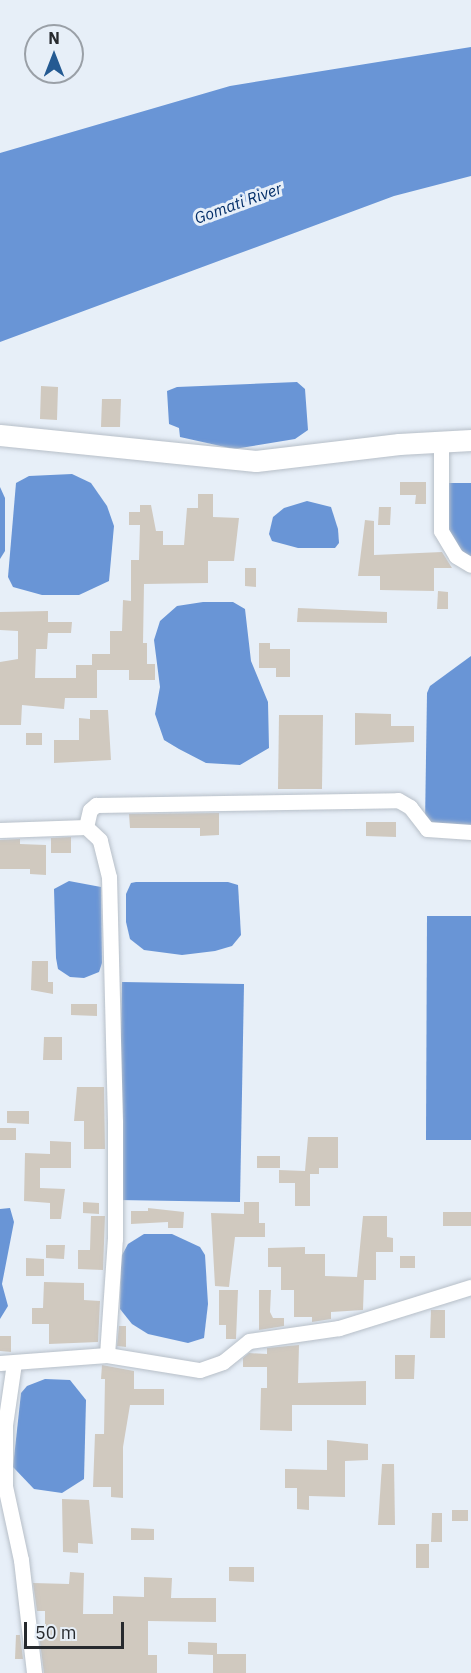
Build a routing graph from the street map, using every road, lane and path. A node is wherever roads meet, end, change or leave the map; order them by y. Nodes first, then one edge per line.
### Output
1 (0, 435) edge
2 (471, 440) edge
3 (441, 442) junction
4 (471, 564) edge
5 (86, 827) junction
6 (0, 830) edge
7 (471, 832) edge
8 (471, 1287) edge
9 (107, 1355) junction
10 (7, 1363) edge
11 (34, 1673) edge

1 - 3 street
2 - 3 street
3 - 4 street
5 - 6 street
5 - 7 street
5 - 9 street
8 - 9 street
9 - 10 street
10 - 11 street

